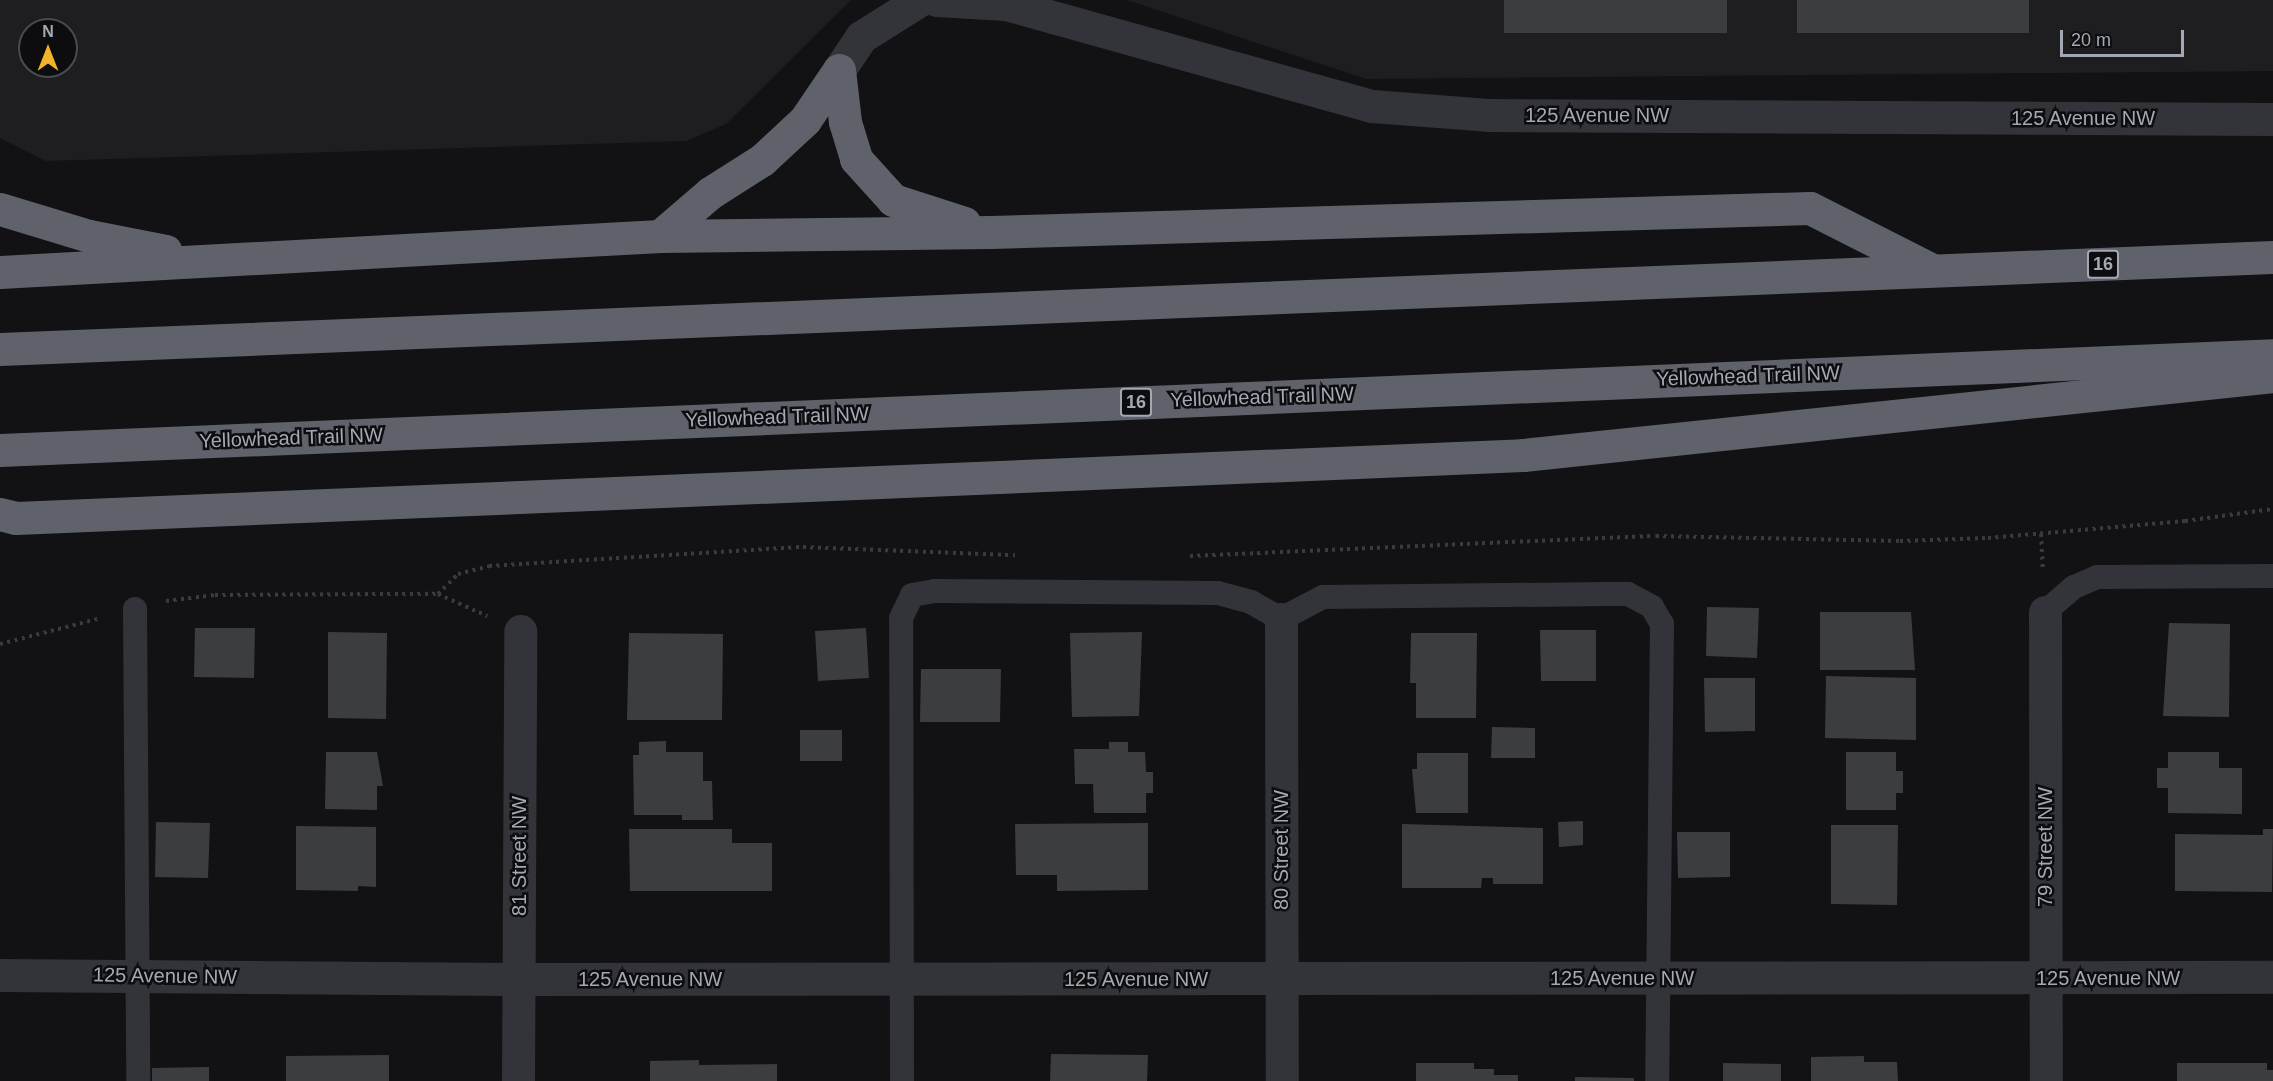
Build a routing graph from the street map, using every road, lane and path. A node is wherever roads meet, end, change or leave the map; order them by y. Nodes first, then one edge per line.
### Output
1 (920, 0) edge
2 (936, 0) edge
3 (839, 70) junction
4 (2273, 119) edge
5 (0, 209) edge
6 (991, 232) junction
7 (660, 236) junction
8 (2273, 257) edge
9 (217, 261) junction
10 (1933, 271) junction
11 (0, 272) edge
12 (0, 349) edge
13 (2273, 355) edge
14 (2273, 376) edge
15 (0, 450) edge
16 (2273, 509) edge
17 (4, 518) edge
18 (1023, 555) dead end
19 (1181, 557) dead end
20 (2273, 576) edge
21 (438, 594) junction
22 (135, 609) junction
23 (2045, 612) joint
24 (1281, 619) junction
25 (520, 631) joint
26 (0, 644) edge
27 (0, 975) edge
28 (136, 976) junction
29 (2273, 977) edge
30 (1657, 978) junction
31 (2046, 978) junction
32 (519, 979) junction
33 (902, 979) junction
34 (1281, 979) junction
35 (138, 1081) edge
36 (518, 1081) edge
37 (902, 1081) edge
38 (1281, 1081) edge
39 (1657, 1081) edge
40 (2046, 1081) edge

1 - 3 street
2 - 4 street, 125 Avenue NW
3 - 6 highway
3 - 7 highway
5 - 9 highway
6 - 7 highway
6 - 10 highway
7 - 9 highway
8 - 10 highway, 16
9 - 11 highway
10 - 12 highway, 16
13 - 15 highway, Yellowhead Trail NW / 16
14 - 17 highway
16 - 19 path
18 - 21 path
20 - 23 lane
21 - 22 path
21 - 25 path
22 - 26 path
22 - 28 lane
23 - 31 street, 79 Street NW
24 - 30 lane
24 - 33 lane
24 - 34 street, 80 Street NW
25 - 32 street, 81 Street NW
27 - 28 street, 125 Avenue NW
28 - 32 street, 125 Avenue NW
28 - 35 lane
29 - 31 street, 125 Avenue NW
30 - 31 street, 125 Avenue NW
30 - 34 street, 125 Avenue NW
30 - 39 lane
31 - 40 street, 79 Street NW
32 - 33 street, 125 Avenue NW
32 - 36 street, 81 Street NW
33 - 34 street, 125 Avenue NW
33 - 37 lane
34 - 38 street, 80 Street NW

